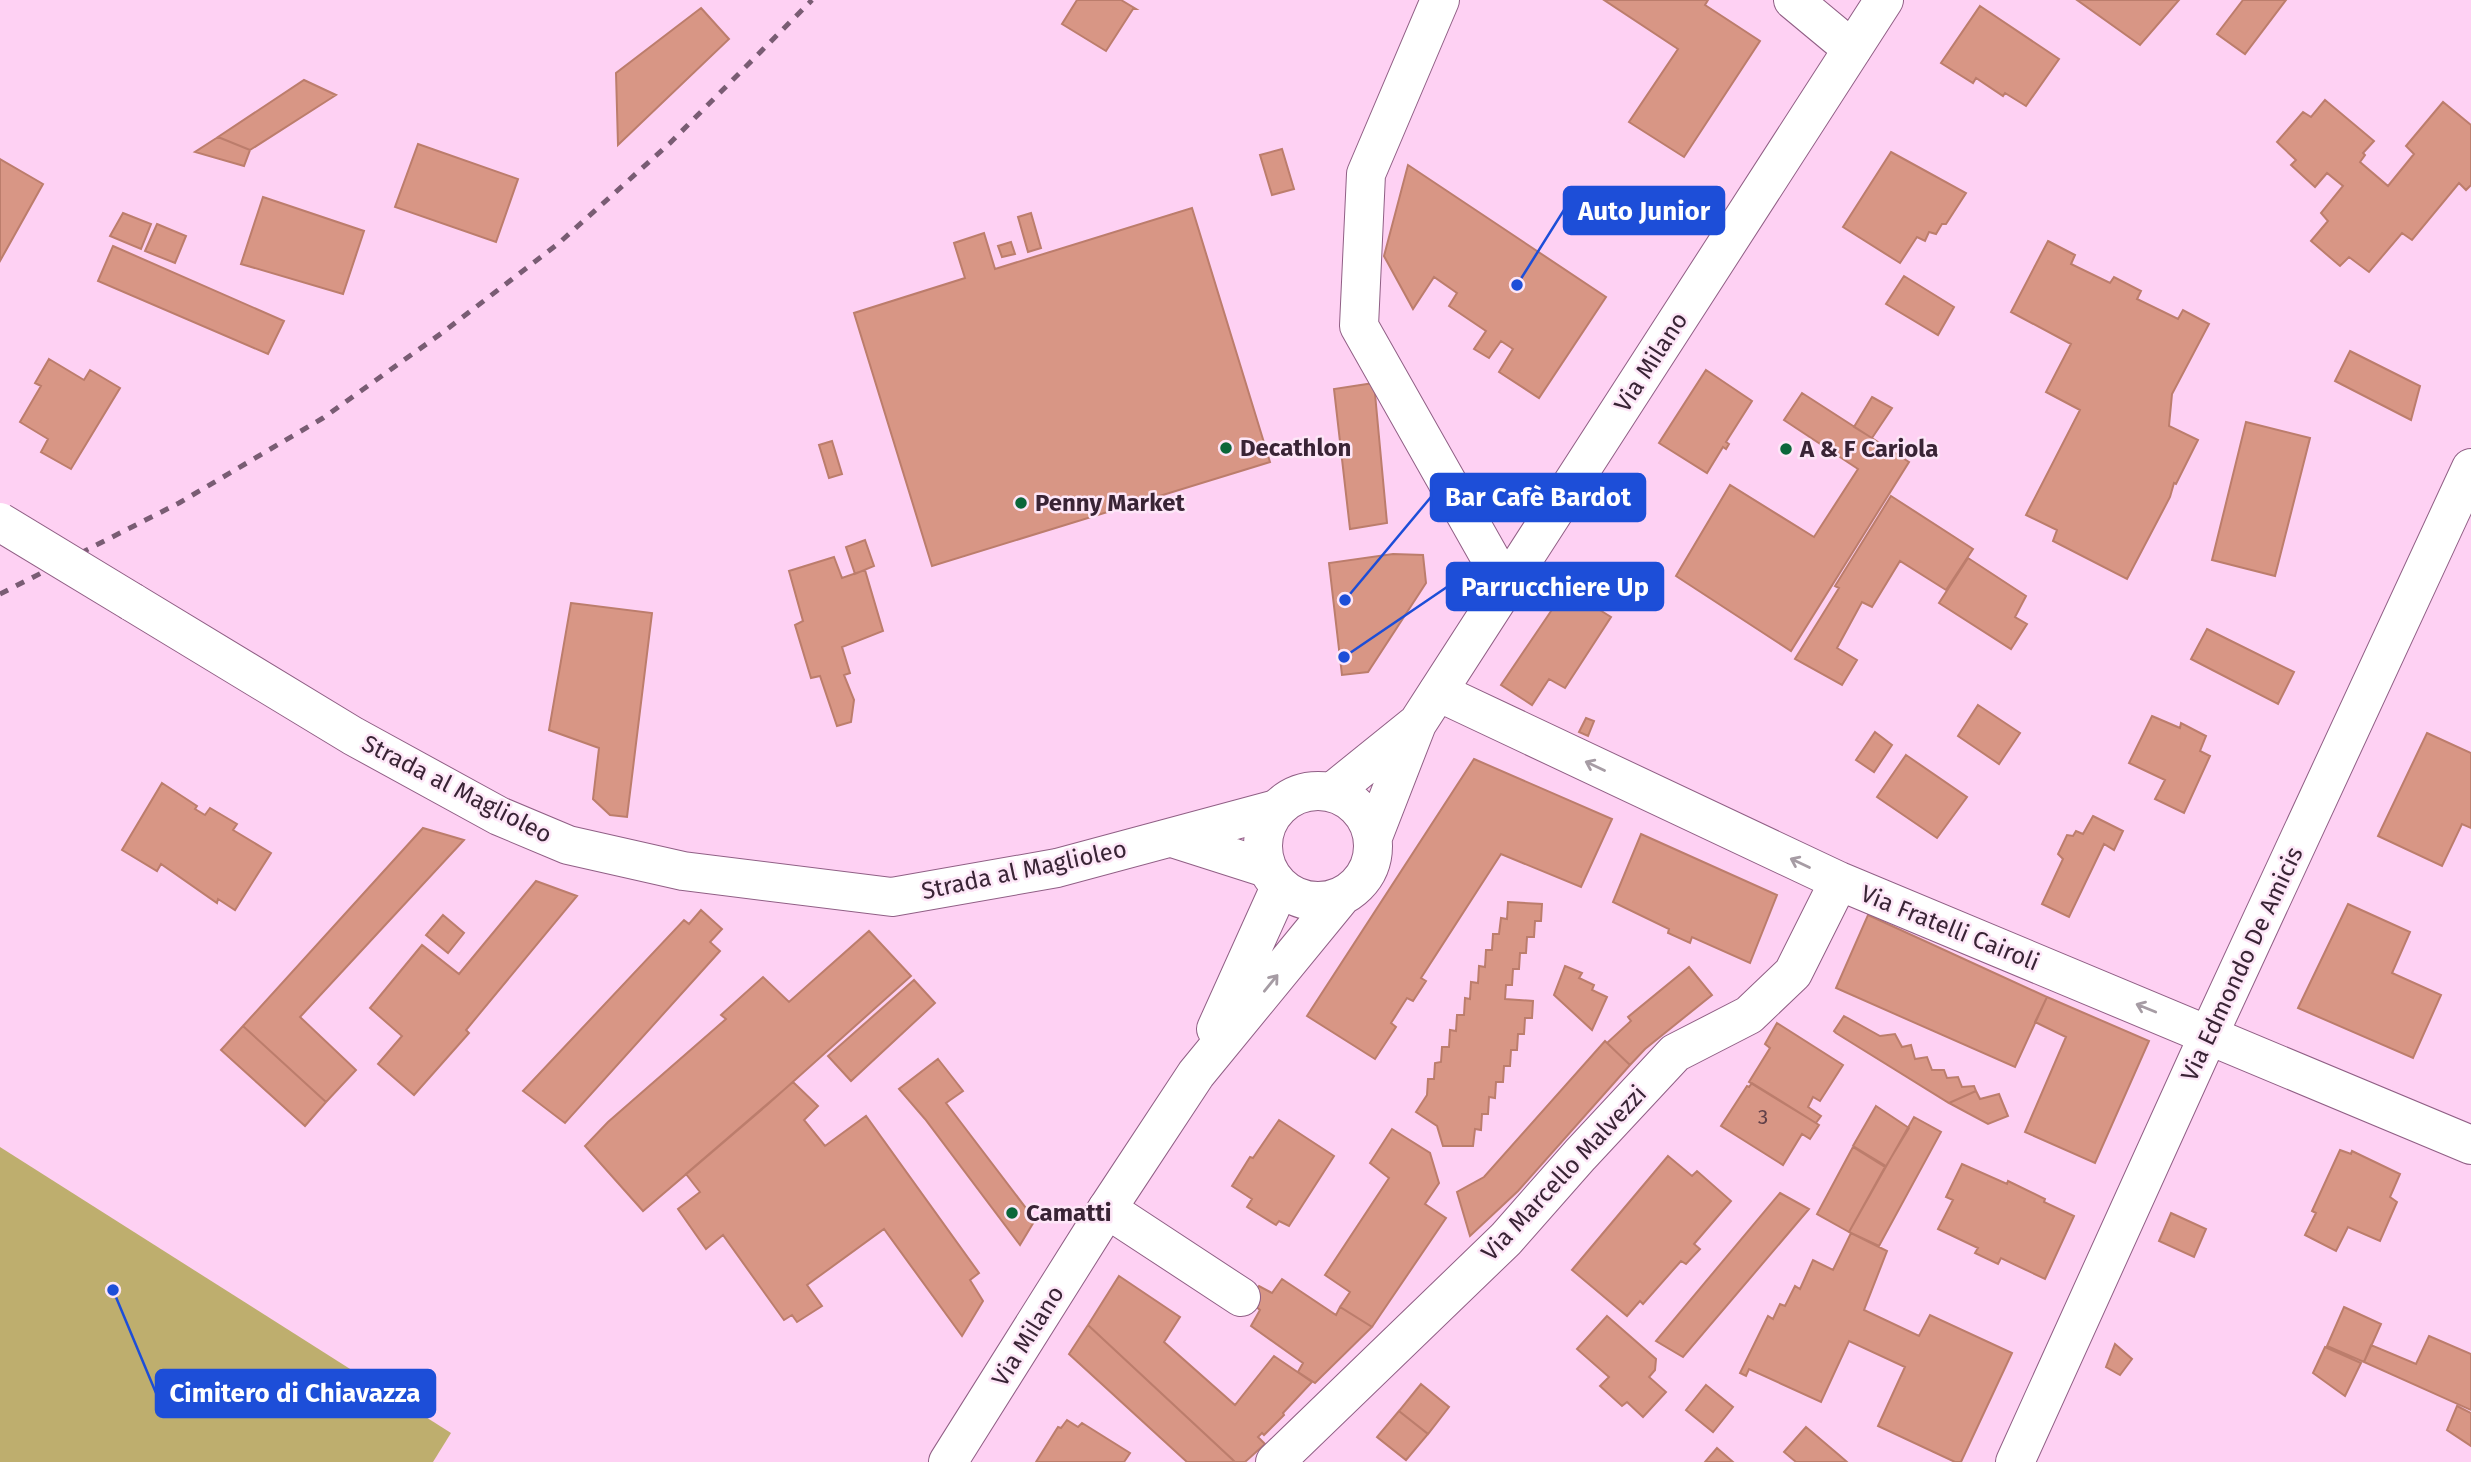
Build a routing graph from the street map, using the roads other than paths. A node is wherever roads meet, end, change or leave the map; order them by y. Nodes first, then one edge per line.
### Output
1 (1440, 0) edge
2 (1793, 0) edge
3 (1884, 0) edge
4 (1852, 49) junction
5 (2471, 468) edge
6 (0, 522) edge
7 (1506, 586) junction
8 (1438, 692) junction
9 (1417, 723) junction
10 (1332, 792) junction
11 (1276, 809) junction
12 (1172, 838) junction
13 (1373, 838) junction
14 (1273, 877) junction
15 (1839, 881) junction
16 (1341, 897) junction
17 (2209, 1034) junction
18 (1196, 1074) junction
19 (2471, 1145) edge
20 (1107, 1209) junction
21 (1241, 1297) dead end
22 (948, 1462) edge
23 (1275, 1462) edge
24 (2015, 1462) edge

1 - 7 street
2 - 4 street
3 - 4 street, Via Milano
4 - 7 street, Via Milano
5 - 17 street, Via Edmondo De Amicis
6 - 12 street, Strada al Maglioleo, bridge
7 - 8 street, Via Milano
8 - 9 street, Via Milano
15 -> 8 street, Via Fratelli Cairoli
9 - 10 street, Via Milano
9 - 13 street, Via Milano
10 - 11 street
10 - 13 street
11 - 12 street, Strada al Maglioleo
11 - 14 street
12 - 14 street
13 - 16 street
14 - 16 street
14 - 18 street, Via Milano
17 -> 15 street, Via Fratelli Cairoli
15 - 23 street, Via Marcello Malvezzi
18 -> 16 street, Via Milano
17 - 19 street, Via Fratelli Cairoli
17 - 24 street, Via Edmondo De Amicis
18 - 20 street, Via Milano
20 - 21 street
20 - 22 street, Via Milano

